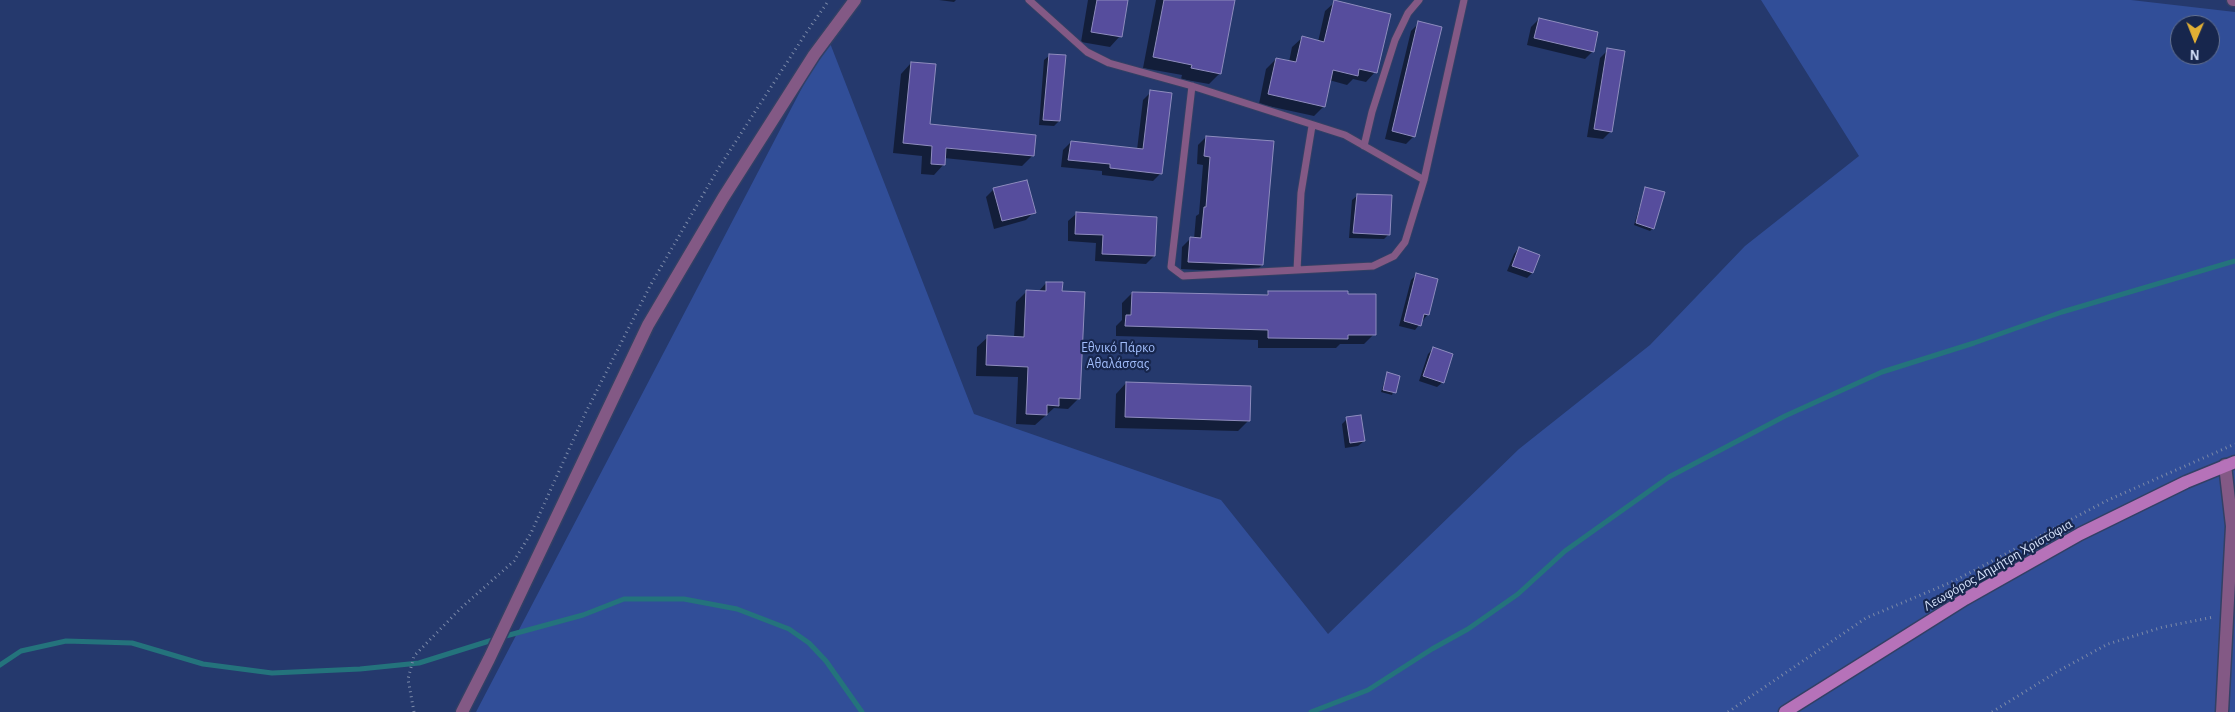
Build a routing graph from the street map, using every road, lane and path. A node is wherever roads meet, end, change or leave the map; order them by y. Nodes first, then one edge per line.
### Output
1 (855, 0) edge
2 (1029, 0) edge
3 (1419, 0) edge
4 (1464, 0) edge
5 (1192, 86) junction
6 (1312, 126) junction
7 (1364, 146) junction
8 (1424, 180) junction
9 (1298, 270) junction
10 (2235, 444) edge
11 (2230, 463) edge
12 (2227, 616) junction
13 (414, 656) dead end
14 (414, 712) edge
15 (462, 712) edge
16 (1728, 712) edge
17 (1785, 712) edge
18 (1992, 712) edge
19 (2222, 712) edge

1 - 15 street
2 - 5 lane
3 - 7 lane
4 - 8 lane
5 - 6 lane
5 - 9 lane
6 - 7 lane
6 - 9 lane
7 - 8 lane
8 - 9 lane
10 - 16 path
11 - 12 street
11 - 17 main road, Λεωφόρος Δημήτρη Χριστόφια
12 - 18 path
12 - 19 street
13 - 14 path

